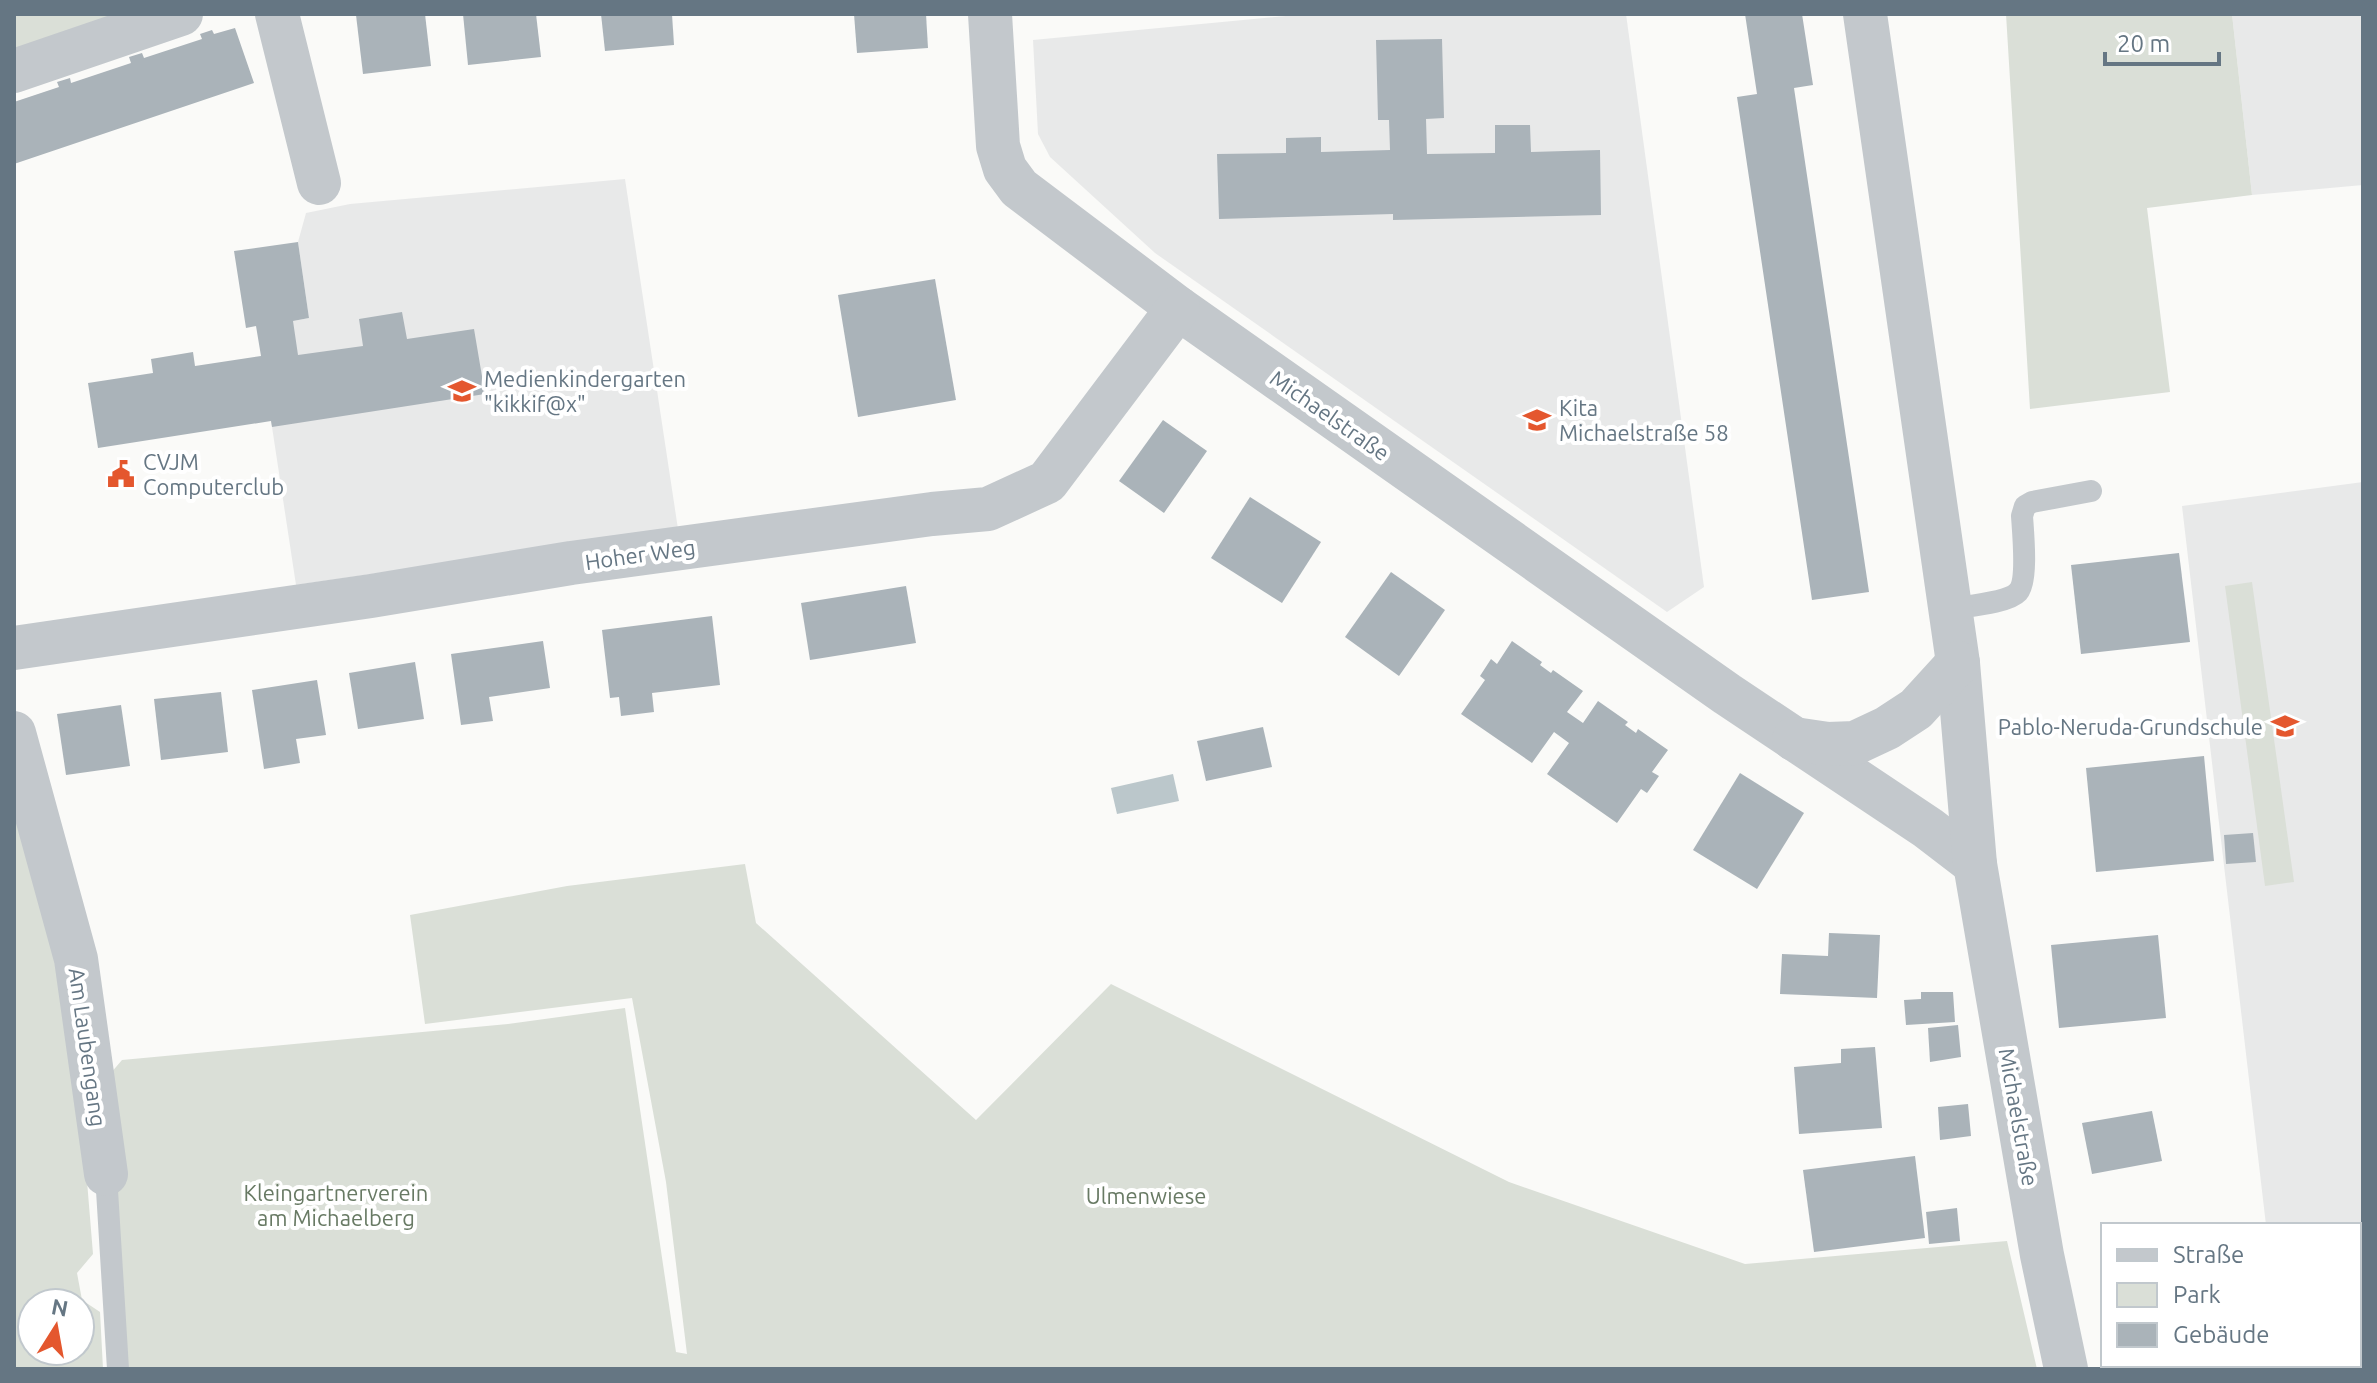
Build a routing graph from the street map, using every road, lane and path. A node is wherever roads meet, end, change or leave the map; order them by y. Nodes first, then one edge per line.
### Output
1 (181, 14) edge
2 (277, 14) edge
3 (990, 14) edge
4 (1865, 14) edge
5 (14, 71) edge
6 (319, 183) dead end
7 (1178, 308) junction
8 (2091, 491) dead end
9 (1950, 609) junction
10 (14, 648) edge
11 (1958, 663) junction
12 (14, 733) edge
13 (1793, 739) junction
14 (1975, 864) junction
15 (106, 1174) joint
16 (118, 1369) edge
17 (2066, 1369) edge

1 - 5 street
2 - 6 street
3 - 7 street, Michaelstraße
4 - 9 street, Michaelstraße
7 - 10 street, Hoher Weg
7 - 13 street, Michaelstraße
8 - 9 lane
9 - 11 street, Michaelstraße
11 - 13 street, Michaelstraße
11 - 14 street, Michaelstraße
12 - 15 street, Am Laubengang
13 - 14 street, Michaelstraße
14 - 17 street, Michaelstraße
15 - 16 lane, Am Laubengang

